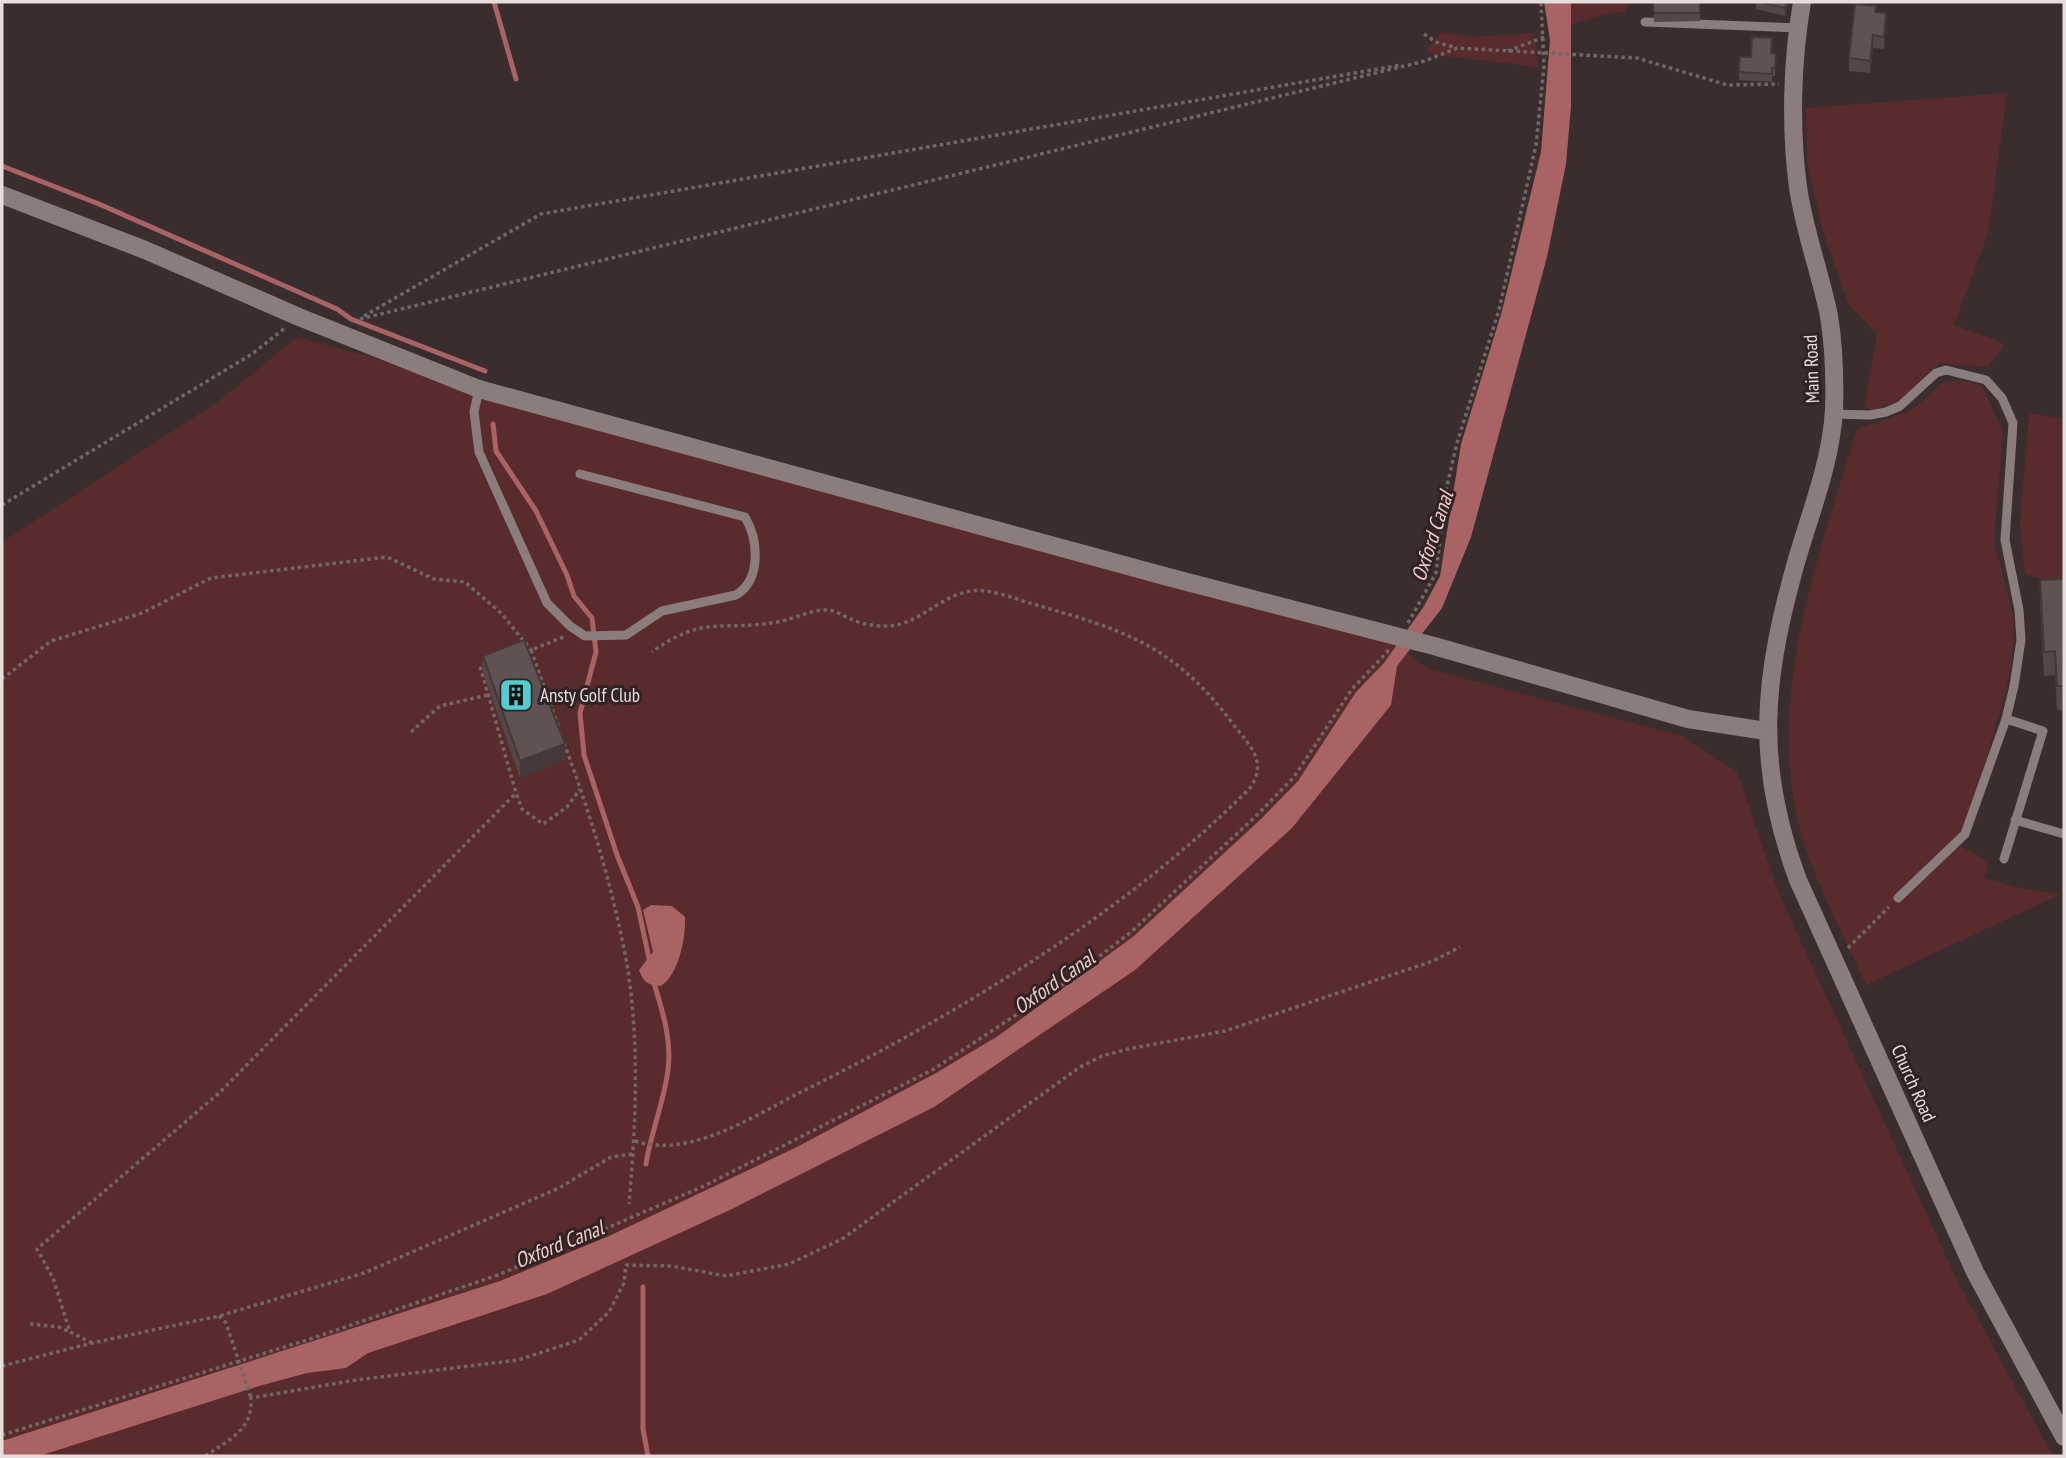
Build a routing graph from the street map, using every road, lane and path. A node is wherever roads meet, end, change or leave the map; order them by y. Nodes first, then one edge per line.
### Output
1 (1541, 2) edge
2 (1802, 2) edge
3 (1645, 22) dead end
4 (1799, 28) junction
5 (1424, 34) dead end
6 (1545, 37) junction
7 (1457, 48) junction
8 (1507, 51) junction
9 (1425, 61) junction
10 (1795, 84) junction
11 (2, 195) edge
12 (299, 317) junction
13 (479, 389) junction
14 (1833, 414) junction
15 (580, 474) dead end
16 (2, 505) edge
17 (570, 626) junction
18 (1405, 627) dead end
19 (1390, 649) dead end
20 (531, 650) junction
21 (652, 652) dead end
22 (518, 654) edge
23 (493, 662) edge
24 (2, 679) edge
25 (488, 695) junction
26 (2006, 719) junction
27 (1766, 731) junction
28 (411, 732) dead end
29 (580, 789) junction
30 (516, 793) junction
31 (2015, 820) junction
32 (2064, 834) edge
33 (2004, 859) dead end
34 (1898, 898) joint
35 (1460, 947) dead end
36 (1835, 961) junction
37 (635, 1142) junction
38 (632, 1154) junction
39 (629, 1203) dead end
40 (219, 1316) junction
41 (30, 1324) dead end
42 (70, 1332) junction
43 (92, 1343) junction
44 (2, 1366) edge
45 (251, 1398) junction
46 (2, 1436) edge
47 (2064, 1437) edge
48 (205, 1456) edge

1 - 6 path
2 - 4 main road, Main Road
3 - 4 lane
4 - 10 main road, Main Road
5 - 7 path
6 - 8 path
6 - 18 path
7 - 8 path
7 - 9 path
8 - 10 path
9 - 9 path
10 - 14 main road, Main Road
11 - 12 main road
12 - 13 main road
12 - 16 path
13 - 17 lane
13 - 27 main road
14 - 26 lane
14 - 27 main road, Main Road
15 - 17 lane
17 - 20 path
19 - 46 path
20 - 22 path
20 - 24 path
20 - 29 path
21 - 37 path
23 - 25 path
25 - 28 path
25 - 30 path
26 - 31 lane
26 - 34 lane
27 - 36 main road, Church Road
29 - 30 path
29 - 37 path
30 - 42 path
31 - 32 lane
31 - 33 lane
34 - 36 path
35 - 45 path
36 - 47 main road, Church Road
37 - 38 path
38 - 39 path
38 - 40 path
40 - 43 path
40 - 45 path
41 - 42 path
42 - 43 path
43 - 44 path
45 - 48 path

